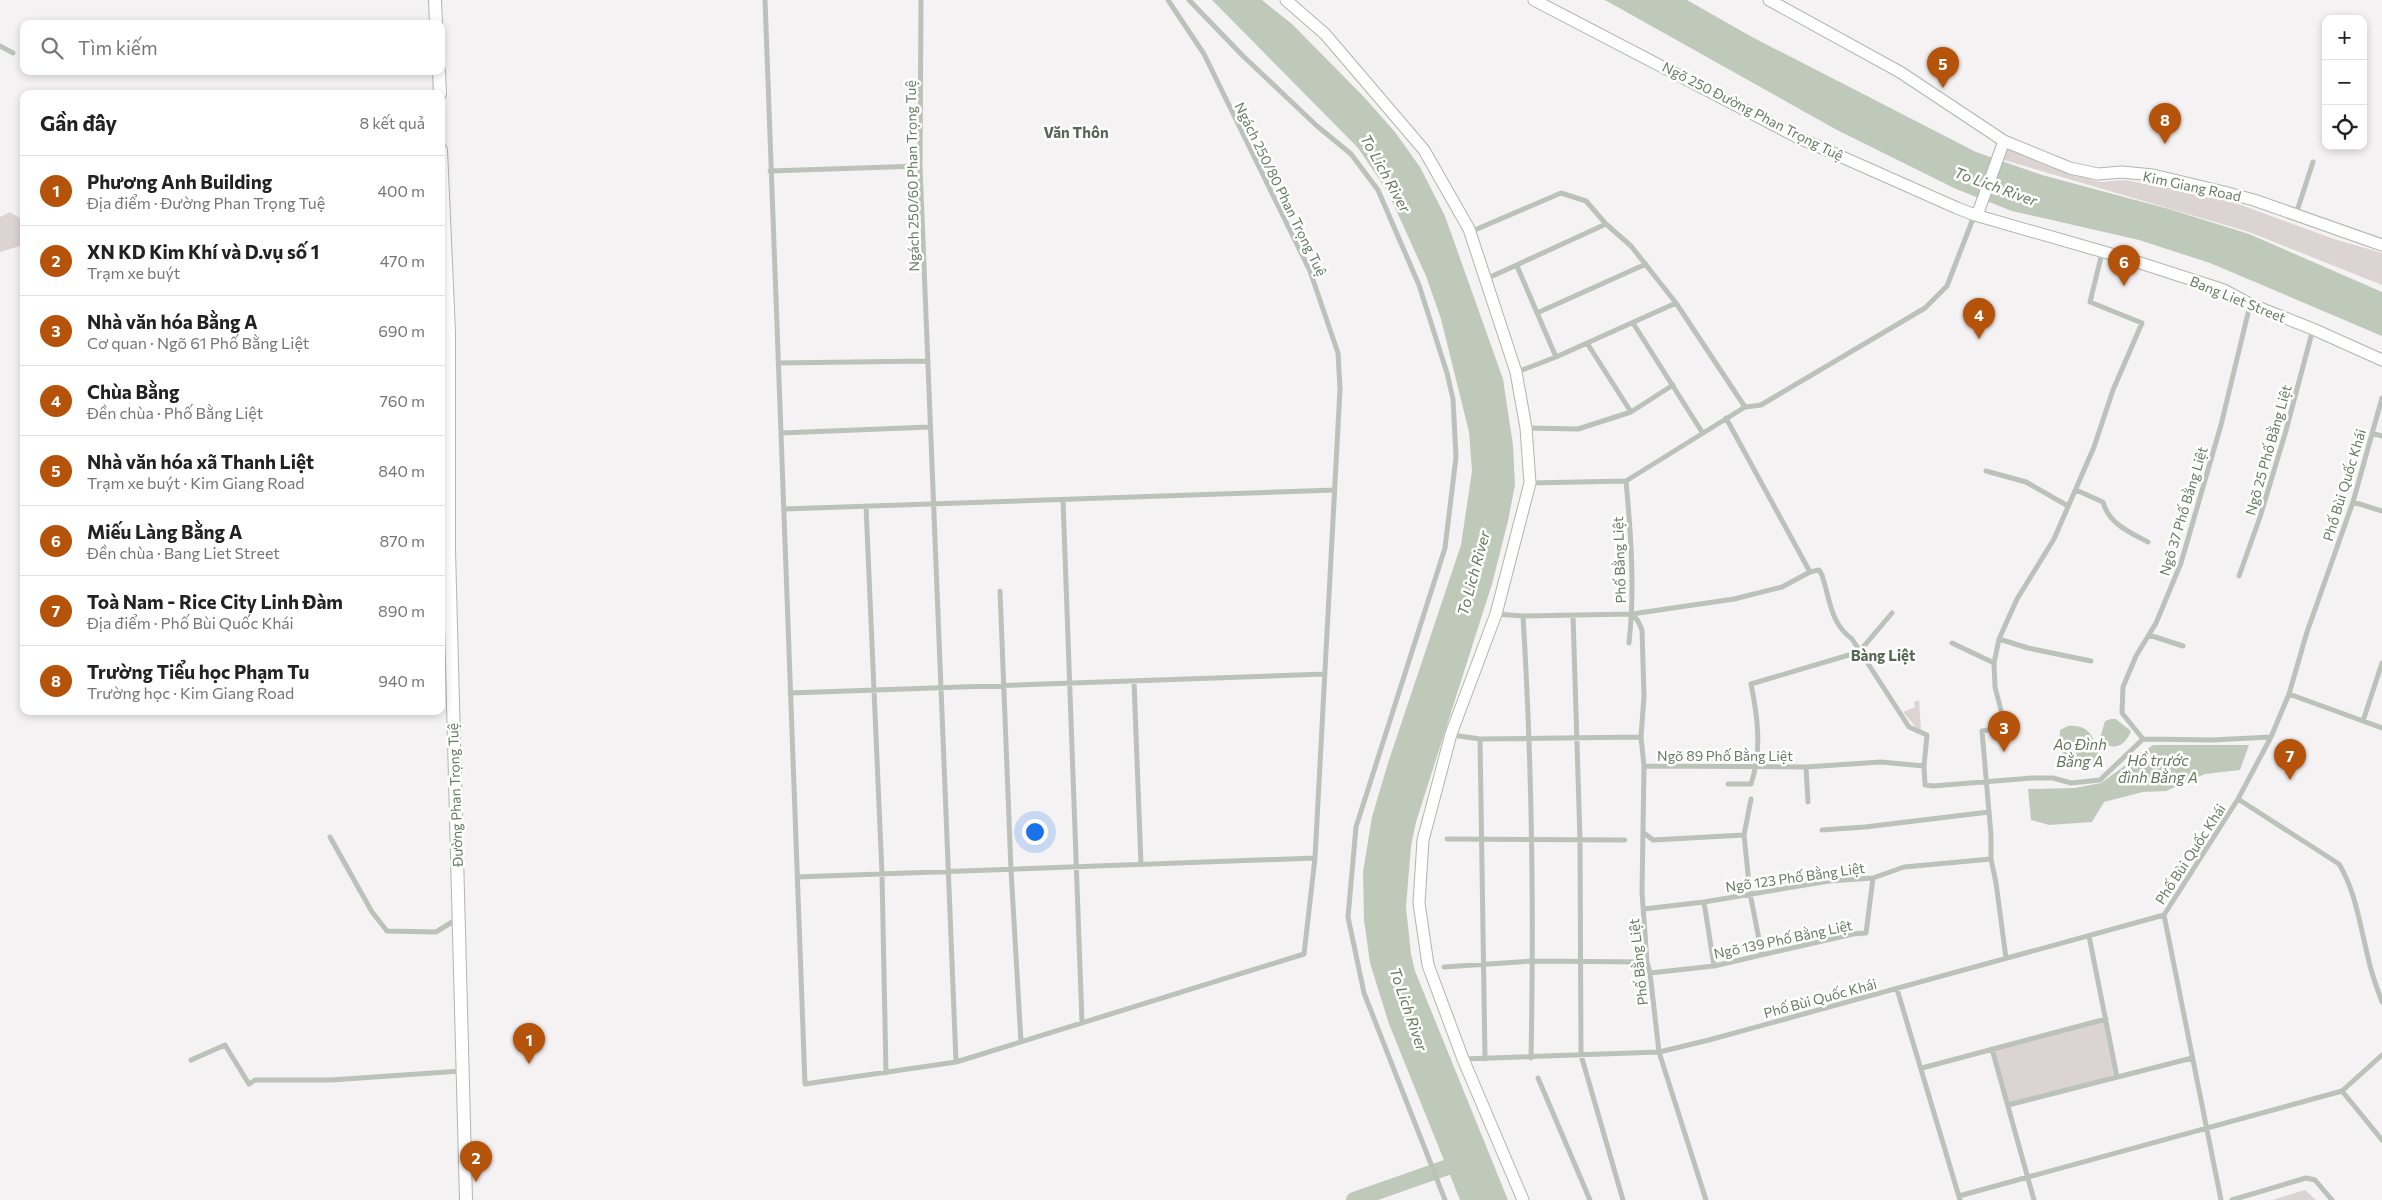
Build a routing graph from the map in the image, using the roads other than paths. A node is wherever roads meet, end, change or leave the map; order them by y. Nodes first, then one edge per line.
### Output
1 (435, 0) edge
2 (765, 0) edge
3 (921, 0) edge
4 (1168, 0) edge
5 (1189, 0) edge
6 (1286, 0) edge
7 (1534, 0) edge
8 (1769, 0) edge
9 (436, 20) edge
10 (0, 46) edge
11 (13, 53) dead end
12 (439, 75) edge
13 (440, 90) edge
14 (2003, 144) junction
15 (2314, 162) dead end
16 (920, 166) junction
17 (770, 171) junction
18 (1977, 213) junction
19 (2296, 215) junction
20 (1606, 224) junction
21 (1469, 232) junction
22 (2382, 245) edge
23 (2102, 253) junction
24 (445, 255) edge
25 (1646, 264) junction
26 (1517, 266) junction
27 (1486, 279) junction
28 (1676, 303) junction
29 (2250, 304) junction
30 (1537, 313) junction
31 (1633, 323) junction
32 (2314, 329) junction
33 (1587, 343) junction
34 (1556, 357) junction
35 (2382, 360) edge
36 (927, 361) junction
37 (778, 363) junction
38 (1516, 372) junction
39 (1673, 386) junction
40 (2382, 398) edge
41 (1744, 407) junction
42 (1631, 412) junction
43 (1726, 418) junction
44 (930, 427) junction
45 (1526, 428) junction
46 (1702, 432) junction
47 (781, 433) junction
48 (2372, 433) junction
49 (2382, 436) edge
50 (1986, 471) dead end
51 (1626, 481) junction
52 (1530, 483) junction
53 (1335, 490) junction
54 (2076, 490) junction
55 (1062, 500) junction
56 (934, 502) junction
57 (2354, 502) junction
58 (866, 506) junction
59 (2068, 506) junction
60 (784, 509) junction
61 (2382, 511) edge
62 (2148, 542) dead end
63 (1810, 572) junction
64 (2239, 576) dead end
65 (1000, 591) dead end
66 (1892, 613) dead end
67 (1496, 614) junction
68 (1632, 614) junction
69 (1573, 615) junction
70 (1523, 616) junction
71 (2149, 634) junction
72 (1999, 639) junction
73 (1629, 643) dead end
74 (1952, 643) dead end
75 (2183, 646) dead end
76 (1859, 652) junction
77 (2091, 661) dead end
78 (1994, 663) junction
79 (2382, 663) edge
80 (1325, 674) junction
81 (1134, 681) junction
82 (1069, 683) junction
83 (1004, 686) junction
84 (941, 688) junction
85 (874, 690) junction
86 (790, 693) junction
87 (2289, 694) junction
88 (2363, 721) junction
89 (2382, 728) edge
90 (1451, 734) junction
91 (1641, 737) junction
92 (2271, 737) junction
93 (1577, 738) junction
94 (1480, 739) junction
95 (1531, 739) junction
96 (2143, 739) junction
97 (1644, 766) junction
98 (1757, 766) junction
99 (1924, 766) junction
100 (1806, 768) junction
101 (1987, 782) junction
102 (1728, 784) dead end
103 (1752, 799) dead end
104 (2238, 800) junction
105 (1808, 802) dead end
106 (1989, 812) junction
107 (1822, 830) dead end
108 (1644, 833) junction
109 (1744, 835) junction
110 (330, 837) dead end
111 (1447, 840) dead end
112 (1532, 840) junction
113 (1580, 840) junction
114 (1625, 840) dead end
115 (1483, 841) junction
116 (1315, 858) junction
117 (1991, 859) junction
118 (1141, 865) junction
119 (1076, 867) junction
120 (1011, 870) junction
121 (947, 872) junction
122 (882, 874) junction
123 (796, 877) junction
124 (1873, 878) junction
125 (1750, 893) junction
126 (1704, 902) junction
127 (1644, 909) junction
128 (2164, 915) junction
129 (458, 919) junction
130 (2089, 936) junction
131 (1762, 955) junction
132 (2006, 958) junction
133 (1533, 961) junction
134 (1647, 962) junction
135 (1482, 963) junction
136 (1579, 963) junction
137 (1714, 966) junction
138 (1444, 967) dead end
139 (1650, 973) junction
140 (1897, 988) junction
141 (2382, 1002) edge
142 (2106, 1019) junction
143 (1082, 1023) junction
144 (1021, 1042) junction
145 (1992, 1049) junction
146 (1658, 1052) junction
147 (1581, 1055) junction
148 (2382, 1055) edge
149 (1531, 1058) junction
150 (2192, 1058) junction
151 (1463, 1059) junction
152 (1484, 1059) junction
153 (191, 1060) dead end
154 (956, 1062) junction
155 (1922, 1068) junction
156 (463, 1071) junction
157 (886, 1073) junction
158 (2117, 1077) junction
159 (1538, 1078) dead end
160 (2342, 1091) junction
161 (2008, 1105) junction
162 (2206, 1128) junction
163 (2382, 1140) edge
164 (2028, 1177) junction
165 (1959, 1198) edge
166 (466, 1200) edge
167 (1445, 1200) edge
168 (1523, 1200) edge
169 (1590, 1200) edge
170 (1623, 1200) edge
171 (1706, 1200) edge
172 (2034, 1200) edge
173 (2221, 1200) edge
174 (2232, 1200) edge
175 (2332, 1200) edge

1 - 9 main road
2 - 17 street
3 - 16 street, Ngách 250/60 Phan Trọng Tuệ
4 - 53 street, Ngách 250/80 Phan Trọng Tuệ
5 - 167 street
6 - 21 street
7 - 18 street, Ngõ 250 Đường Phan Trọng Tuệ
8 - 14 street, Kim Giang Road
10 - 11 street
12 - 13 main road
14 - 18 street
14 - 19 street, Kim Giang Road
15 - 19 street
16 - 17 street
16 - 36 street, Ngách 250/60 Phan Trọng Tuệ
17 - 37 street
18 - 23 street, Bang Liet Street
18 - 41 street
19 - 22 street, Kim Giang Road
20 - 21 street
20 - 25 street
20 - 26 street
21 - 27 street
23 - 29 street, Bang Liet Street
23 - 54 street
24 - 129 main road, Đường Phan Trọng Tuệ
25 - 28 street
25 - 30 street
26 - 27 street
26 - 30 street
27 - 38 street
28 - 31 street
28 - 41 street
29 - 32 street, Bang Liet Street
29 - 71 street, Ngõ 37 Phố Bằng Liệt
30 - 34 street
31 - 33 street
31 - 39 street
32 - 35 street, Bang Liet Street
32 - 64 street, Ngõ 25 Phố Bằng Liệt
33 - 34 street
33 - 42 street
34 - 38 street
36 - 37 street
36 - 44 street, Ngách 250/60 Phan Trọng Tuệ
37 - 47 street
38 - 45 street
39 - 42 street
39 - 46 street
40 - 48 street, Phố Bùi Quốc Khái
41 - 43 street
42 - 45 street
43 - 46 street
43 - 63 street
44 - 47 street
44 - 56 street, Ngách 250/60 Phan Trọng Tuệ
45 - 52 street
46 - 51 street
47 - 60 street
48 - 49 street
48 - 57 street, Phố Bùi Quốc Khái
50 - 59 street
51 - 52 street
51 - 68 street, Phố Bằng Liệt
52 - 67 street
53 - 55 street
53 - 80 street, Ngách 250/80 Phan Trọng Tuệ
54 - 59 street
54 - 62 street
55 - 56 street
55 - 82 street
56 - 58 street
56 - 84 street, Ngách 250/60 Phan Trọng Tuệ
57 - 61 street
57 - 87 street, Phố Bùi Quốc Khái
58 - 60 street
58 - 85 street
59 - 72 street
60 - 86 street
63 - 68 street
63 - 76 street
65 - 83 street
66 - 76 street
67 - 70 street
67 - 90 street
68 - 69 street
68 - 73 street
68 - 91 street, Phố Bằng Liệt
69 - 70 street
69 - 93 street
70 - 95 street
71 - 75 street
71 - 96 street, Ngõ 37 Phố Bằng Liệt
72 - 77 street
72 - 78 street
74 - 78 street
76 - 98 street
76 - 99 street
78 - 101 street
79 - 88 street
80 - 81 street
80 - 116 street, Ngách 250/80 Phan Trọng Tuệ
81 - 82 street
81 - 118 street
82 - 83 street
82 - 119 street
83 - 84 street
83 - 120 street
84 - 85 street
84 - 121 street, Ngách 250/60 Phan Trọng Tuệ
85 - 86 street
85 - 122 street
86 - 123 street
87 - 88 street
87 - 92 street, Phố Bùi Quốc Khái
88 - 89 street
90 - 94 street
90 - 151 street
91 - 93 street
91 - 97 street, Phố Bằng Liệt
92 - 96 street
92 - 104 street, Phố Bùi Quốc Khái
93 - 95 street
93 - 113 street
94 - 95 street
94 - 115 street
95 - 112 street
96 - 101 street
97 - 98 street, Ngõ 89 Phố Bằng Liệt
97 - 108 street, Phố Bằng Liệt
98 - 100 street, Ngõ 89 Phố Bằng Liệt
98 - 102 street
99 - 100 street, Ngõ 89 Phố Bằng Liệt
99 - 101 street
100 - 105 street, Ngõ 89 Phố Bằng Liệt
101 - 106 street
103 - 109 street
104 - 128 street, Phố Bùi Quốc Khái
104 - 141 street
106 - 107 street
106 - 117 street
108 - 109 street
108 - 127 street, Phố Bằng Liệt
109 - 125 street
110 - 129 street
111 - 115 street
112 - 113 street
112 - 115 street
112 - 133 street
113 - 114 street
113 - 136 street
115 - 135 street
116 - 118 street
116 - 143 street, Ngách 250/80 Phan Trọng Tuệ
117 - 124 street, Ngõ 123 Phố Bằng Liệt
117 - 132 street
118 - 119 street
119 - 120 street
119 - 143 street
120 - 121 street
120 - 144 street
121 - 122 street
121 - 154 street, Ngách 250/60 Phan Trọng Tuệ
122 - 123 street
122 - 157 street
123 - 157 street
124 - 125 street, Ngõ 123 Phố Bằng Liệt
124 - 131 street, Ngõ 139 Phố Bằng Liệt
125 - 126 street, Ngõ 123 Phố Bằng Liệt
125 - 131 street
126 - 127 street, Ngõ 123 Phố Bằng Liệt
126 - 137 street
127 - 134 street, Phố Bằng Liệt
128 - 130 street, Phố Bùi Quốc Khái
128 - 150 street
129 - 156 main road, Đường Phan Trọng Tuệ
130 - 132 street, Phố Bùi Quốc Khái
130 - 142 street
131 - 137 street, Ngõ 139 Phố Bằng Liệt
132 - 140 street, Phố Bùi Quốc Khái
133 - 135 street
133 - 136 street
133 - 149 street
134 - 136 street
134 - 139 street, Phố Bằng Liệt
135 - 138 street
135 - 152 street
136 - 147 street
137 - 139 street, Ngõ 139 Phố Bằng Liệt
139 - 146 street, Phố Bằng Liệt
140 - 146 street, Phố Bùi Quốc Khái
140 - 155 street
142 - 145 street
142 - 158 street
143 - 144 street
144 - 154 street
145 - 155 street
145 - 161 street
146 - 147 street, Phố Bùi Quốc Khái
146 - 171 street, Phố Bằng Liệt
147 - 149 street, Phố Bùi Quốc Khái
147 - 170 street
148 - 160 street
149 - 152 street, Phố Bùi Quốc Khái
150 - 158 street
150 - 162 street
151 - 152 street, Phố Bùi Quốc Khái
151 - 168 street
153 - 156 street
154 - 157 street
155 - 165 street
156 - 166 main road, Đường Phan Trọng Tuệ
158 - 161 street
159 - 169 street
160 - 162 street
160 - 163 street
161 - 164 street
162 - 164 street
162 - 173 street
164 - 165 street
164 - 172 street
174 - 175 street

